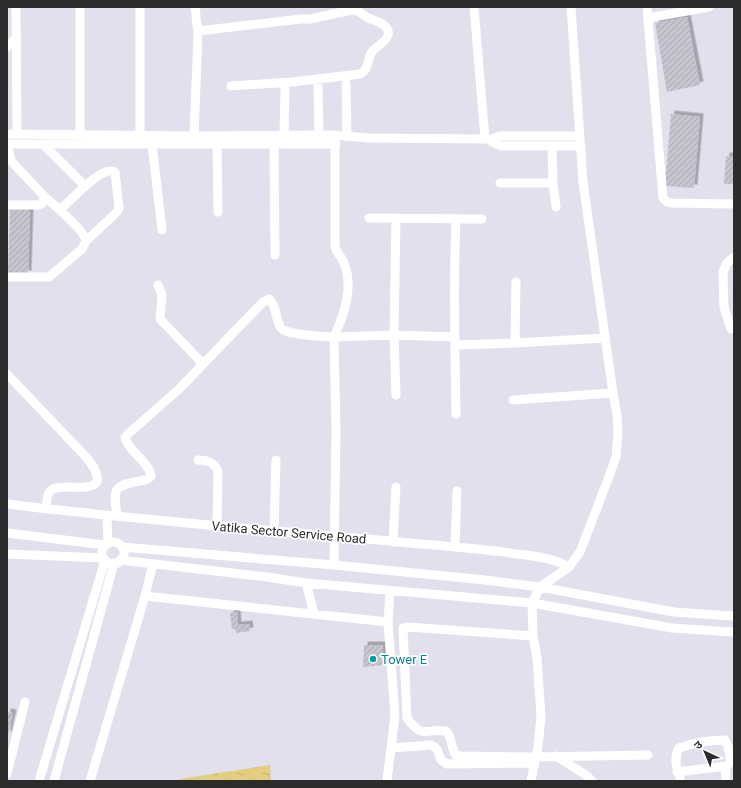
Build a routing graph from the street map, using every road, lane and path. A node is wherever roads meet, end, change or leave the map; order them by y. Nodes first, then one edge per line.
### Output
1 (16, 7) edge
2 (80, 7) edge
3 (140, 7) edge
4 (195, 7) edge
5 (474, 7) edge
6 (571, 7) edge
7 (647, 7) edge
8 (709, 7) edge
9 (648, 18) junction
10 (198, 31) junction
11 (17, 37) junction
12 (7, 47) edge
13 (346, 83) dead end
14 (231, 86) dead end
15 (318, 86) dead end
16 (285, 89) dead end
17 (7, 134) edge
18 (17, 134) junction
19 (80, 135) junction
20 (284, 135) junction
21 (318, 135) junction
22 (140, 136) junction
23 (194, 136) junction
24 (347, 136) junction
25 (580, 136) junction
26 (488, 139) junction
27 (335, 140) junction
28 (7, 144) edge
29 (152, 144) junction
30 (217, 144) junction
31 (274, 144) junction
32 (44, 145) junction
33 (552, 146) junction
34 (581, 146) junction
35 (9, 161) edge
36 (500, 183) dead end
37 (553, 183) junction
38 (85, 186) junction
39 (44, 196) junction
40 (734, 204) edge
41 (7, 205) edge
42 (556, 207) dead end
43 (60, 210) junction
44 (218, 212) dead end
45 (369, 218) dead end
46 (396, 218) junction
47 (457, 219) junction
48 (482, 219) dead end
49 (162, 230) dead end
50 (86, 241) junction
51 (275, 255) dead end
52 (734, 257) edge
53 (7, 278) edge
54 (516, 282) dead end
55 (158, 286) dead end
56 (734, 329) edge
57 (394, 335) junction
58 (334, 336) junction
59 (605, 338) junction
60 (455, 341) junction
61 (515, 343) junction
62 (203, 364) junction
63 (7, 374) edge
64 (613, 394) junction
65 (396, 395) dead end
66 (513, 400) dead end
67 (456, 414) dead end
68 (198, 460) dead end
69 (276, 460) dead end
70 (396, 487) dead end
71 (457, 491) dead end
72 (7, 504) edge
73 (46, 509) junction
74 (107, 516) junction
75 (117, 516) junction
76 (217, 526) junction
77 (274, 530) junction
78 (7, 533) edge
79 (334, 536) junction
80 (393, 542) junction
81 (107, 544) junction
82 (122, 547) junction
83 (455, 547) junction
84 (7, 554) edge
85 (104, 559) junction
86 (117, 562) junction
87 (153, 564) junction
88 (334, 565) junction
89 (569, 567) junction
90 (306, 583) junction
91 (540, 588) junction
92 (390, 591) junction
93 (145, 596) junction
94 (532, 603) junction
95 (314, 614) junction
96 (734, 616) edge
97 (388, 622) junction
98 (734, 632) edge
99 (533, 636) junction
100 (25, 702) dead end
101 (391, 748) junction
102 (648, 755) dead end
103 (556, 756) junction
104 (536, 760) junction
105 (725, 766) junction
106 (677, 772) junction
107 (7, 774) edge
108 (39, 781) edge
109 (54, 781) edge
110 (90, 781) edge
111 (387, 781) edge
112 (531, 781) edge
113 (592, 781) edge
114 (681, 781) edge
115 (726, 781) edge

1 - 11 street
2 - 19 street
3 - 22 street
4 - 10 street
5 - 26 street
6 - 25 street
7 - 9 street
8 - 9 street
9 - 40 street
10 - 14 street
10 - 23 street
11 - 12 street
11 - 18 street
13 - 24 street
15 - 21 street
16 - 20 street
17 - 18 street
18 - 19 street
19 - 22 street
20 - 21 street
20 - 23 street
21 - 27 street
22 - 23 street
24 - 26 street
24 - 27 street
25 - 26 street
25 - 34 street
26 - 33 street
27 - 31 street
27 - 58 street
28 - 32 street
28 - 35 street
29 - 30 street
29 - 32 street
29 - 49 street
30 - 31 street
30 - 44 street
31 - 51 street
32 - 38 street
33 - 34 street
33 - 37 street
34 - 59 street
35 - 39 street
36 - 37 street
37 - 42 street
38 - 43 street
38 - 50 street
39 - 41 street
39 - 43 street
43 - 50 street
45 - 46 street
46 - 47 street
46 - 57 street
47 - 48 street
47 - 60 street
50 - 53 street
52 - 56 street
54 - 61 street
55 - 62 street
57 - 58 street
57 - 60 street
57 - 65 street
58 - 62 street
58 - 79 street
59 - 61 street
59 - 64 street
60 - 61 street
60 - 67 street
62 - 75 street
63 - 73 street
64 - 66 street
64 - 89 street
68 - 76 street
69 - 77 street
70 - 80 street
71 - 83 street
72 - 73 street, Vatika Sector Service Road
73 - 74 street, Vatika Sector Service Road
74 - 75 street, Vatika Sector Service Road
74 - 81 street
75 - 76 street, Vatika Sector Service Road
76 - 77 street, Vatika Sector Service Road
77 - 79 street, Vatika Sector Service Road
78 - 81 street
79 - 80 street, Vatika Sector Service Road
79 - 88 street
80 - 83 street, Vatika Sector Service Road
81 - 82 street
81 - 85 street
82 - 86 street
82 - 88 street
83 - 89 street, Vatika Sector Service Road
84 - 85 street
85 - 86 street
85 - 108 street
86 - 87 street
86 - 109 street
87 - 90 street
87 - 93 street
88 - 91 street
89 - 91 street
90 - 92 street
90 - 95 street
91 - 94 street
91 - 96 street
92 - 94 street
92 - 97 street
93 - 95 street
93 - 110 street
94 - 98 street
94 - 99 street
95 - 97 street
97 - 101 street
99 - 104 street
99 - 104 street
100 - 107 street
101 - 104 street
101 - 111 street
102 - 103 street
103 - 104 street
103 - 113 street
104 - 112 street
105 - 106 street
105 - 106 street
105 - 115 street
106 - 114 street

